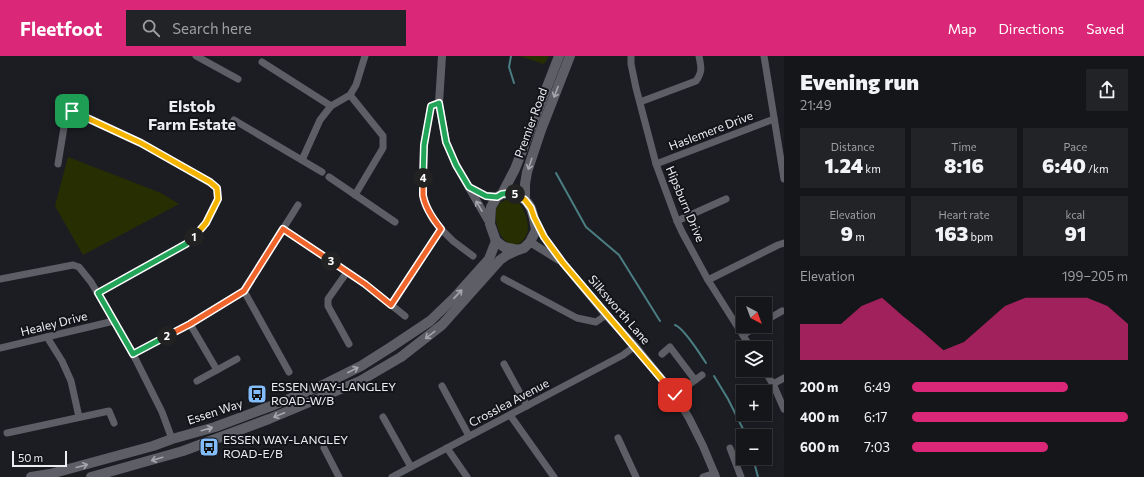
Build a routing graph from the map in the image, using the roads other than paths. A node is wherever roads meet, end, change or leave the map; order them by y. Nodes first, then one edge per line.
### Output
1 (196, 56) edge
2 (365, 56) edge
3 (442, 56) edge
4 (560, 56) edge
5 (570, 56) edge
6 (631, 56) edge
7 (699, 56) edge
8 (764, 56) edge
9 (262, 62) dead end
10 (238, 79) dead end
11 (350, 94) junction
12 (640, 102) junction
13 (439, 103) junction
14 (331, 106) junction
15 (774, 119) junction
16 (234, 120) dead end
17 (302, 160) junction
18 (58, 164) dead end
19 (656, 164) junction
20 (322, 172) dead end
21 (329, 177) dead end
22 (784, 180) edge
23 (469, 187) junction
24 (356, 195) junction
25 (500, 196) junction
26 (726, 199) dead end
27 (525, 200) junction
28 (298, 205) dead end
29 (534, 217) junction
30 (677, 221) junction
31 (395, 222) dead end
32 (490, 224) junction
33 (283, 229) junction
34 (441, 229) junction
35 (496, 241) junction
36 (530, 242) junction
37 (784, 243) edge
38 (518, 250) junction
39 (473, 256) dead end
40 (563, 263) junction
41 (347, 272) junction
42 (0, 279) edge
43 (504, 279) dead end
44 (708, 280) junction
45 (244, 291) junction
46 (98, 293) junction
47 (391, 305) junction
48 (782, 311) dead end
49 (606, 315) junction
50 (405, 316) dead end
51 (772, 317) edge
52 (114, 321) junction
53 (190, 324) junction
54 (746, 333) edge
55 (743, 335) junction
56 (47, 337) junction
57 (746, 341) edge
58 (349, 344) dead end
59 (635, 346) junction
60 (0, 348) edge
61 (133, 354) junction
62 (662, 354) dead end
63 (237, 360) dead end
64 (504, 364) dead end
65 (217, 370) junction
66 (289, 372) dead end
67 (702, 375) dead end
68 (768, 377) edge
69 (784, 378) edge
70 (695, 380) junction
71 (197, 381) dead end
72 (773, 384) junction
73 (442, 386) dead end
74 (675, 395) junction
75 (527, 406) junction
76 (784, 409) edge
77 (510, 415) junction
78 (79, 417) junction
79 (383, 417) dead end
80 (114, 423) dead end
81 (7, 433) dead end
82 (469, 436) junction
83 (618, 438) dead end
84 (172, 439) junction
85 (324, 448) dead end
86 (447, 448) junction
87 (730, 448) dead end
88 (410, 467) junction
89 (716, 475) edge
90 (31, 477) edge
91 (91, 477) edge
92 (340, 477) edge
93 (392, 477) edge
94 (467, 477) edge
95 (554, 477) edge
96 (636, 477) edge
97 (703, 477) edge
98 (741, 477) edge

1 - 10 street
2 - 11 street
3 - 13 street
4 - 25 main road, Premier Road
5 -> 27 main road, Premier Road
6 - 12 street, Hipsburn Drive
7 - 12 street
8 - 15 street
9 - 14 street
11 - 14 street
11 - 24 street
12 - 19 street, Hipsburn Drive
13 - 23 street
13 - 34 street
14 - 17 street
15 - 19 street, Haslemere Drive
15 - 22 street
16 - 17 street
17 - 20 street
18 - 46 street
19 - 30 street, Hipsburn Drive
21 - 24 street
23 - 25 street
32 -> 23 street
24 - 31 street
25 - 27 main road
25 - 32 main road, Premier Road
26 - 30 street
27 - 29 main road, Premier Road
28 - 33 street
29 - 36 main road
29 - 40 street, Silksworth Lane
30 - 44 street, Hipsburn Drive
32 - 35 main road, Premier Road
33 - 41 street
33 - 45 street
34 - 39 street
34 - 47 street
35 - 38 main road
84 -> 35 main road, Essen Way
36 - 38 main road
36 - 40 street, Silksworth Lane
37 - 44 street
38 -> 91 main road, Essen Way
40 - 49 street, Silksworth Lane
41 - 47 street
41 - 58 street
42 - 46 street
43 - 49 street
44 - 55 street, Hipsburn Drive
45 - 53 street
45 - 66 street
46 - 52 street
47 - 50 street
48 - 51 street
49 - 59 street, Silksworth Lane
52 - 56 street, Healey Drive
52 - 61 street
53 - 61 street
53 - 65 street
54 - 55 street
55 - 57 street, Hipsburn Drive
56 - 60 street, Healey Drive
56 - 78 street
59 - 74 street, Silksworth Lane
59 - 75 street, Crosslea Avenue
61 - 84 street
62 - 70 street
63 - 65 street
64 - 75 street
65 - 71 street
67 - 70 street
68 - 72 street
69 - 72 street
70 - 74 street
72 - 76 street
73 - 82 street
74 - 89 street, Silksworth Lane
75 - 77 street, Crosslea Avenue
77 - 82 street, Crosslea Avenue
77 - 95 street
78 - 80 street
78 - 81 street
79 - 88 street
82 - 86 street, Crosslea Avenue
83 - 96 street
90 -> 84 main road, Essen Way
85 - 92 street
86 - 88 street, Crosslea Avenue
86 - 94 street
87 - 98 street
88 - 93 street, Crosslea Avenue
89 - 97 street

